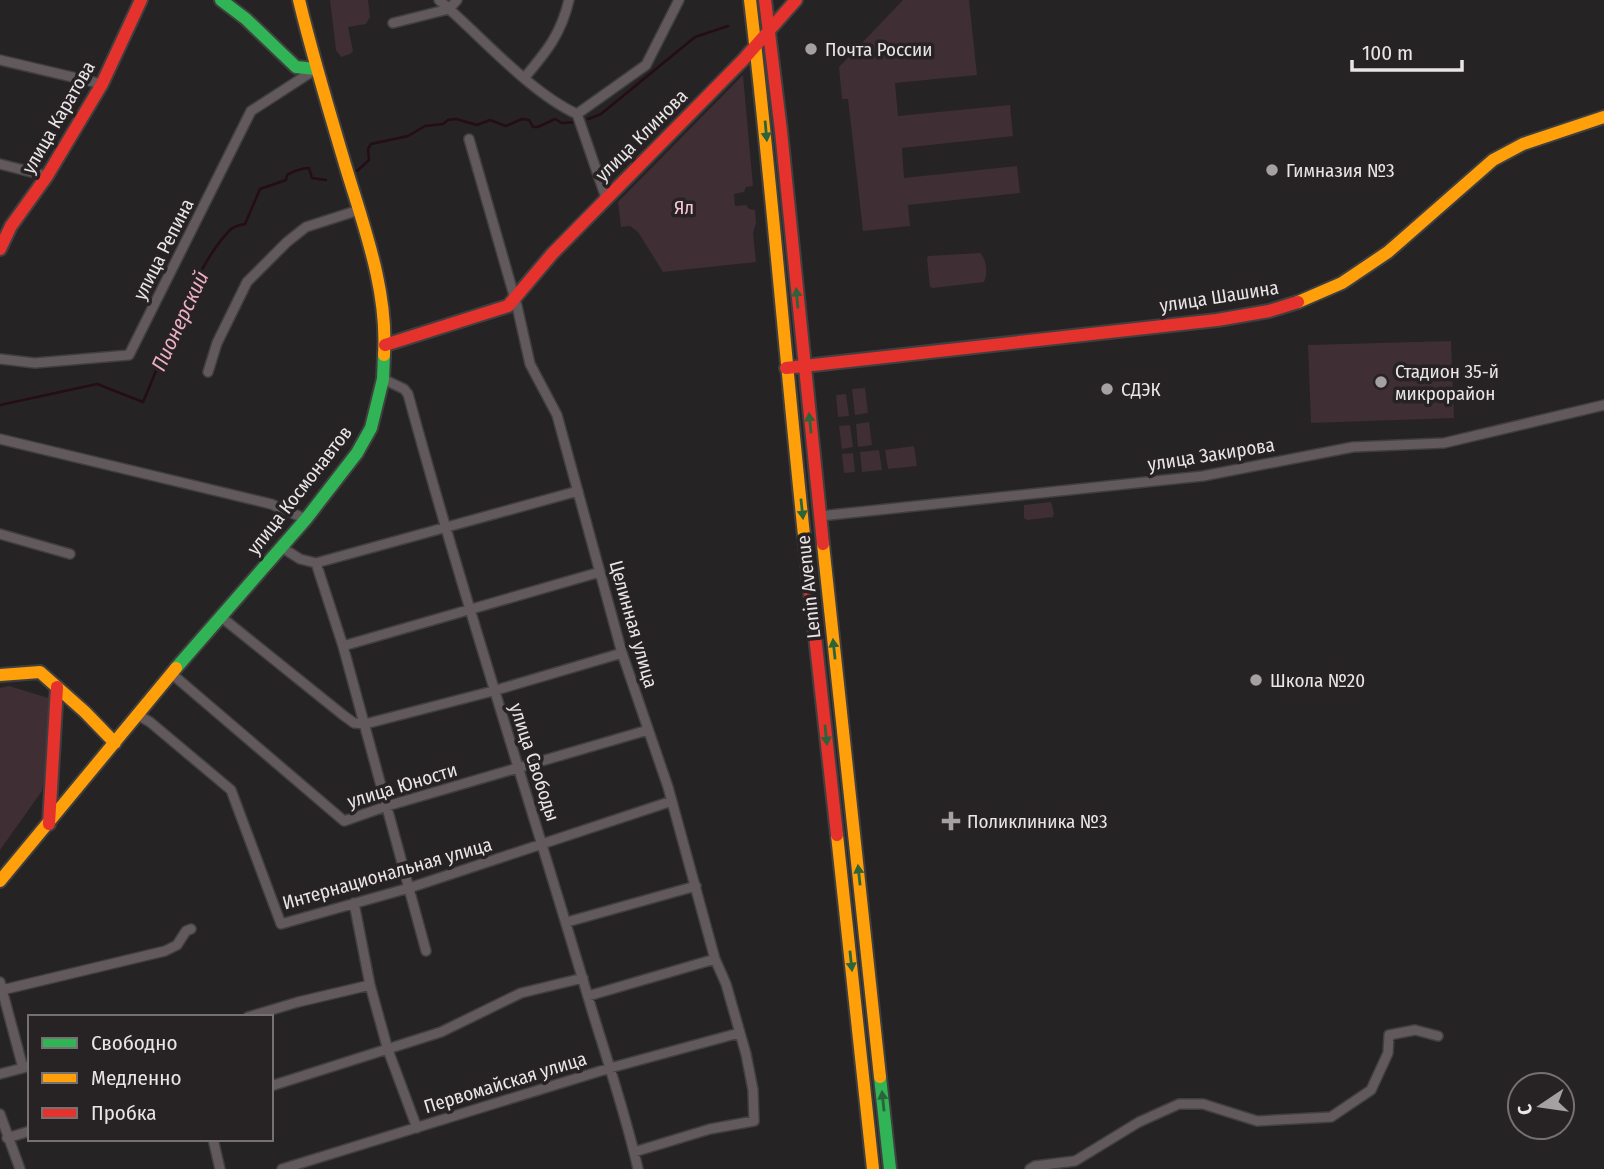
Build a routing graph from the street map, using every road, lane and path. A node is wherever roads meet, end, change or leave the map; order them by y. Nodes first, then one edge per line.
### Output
1 (141, 0) edge
2 (220, 0) edge
3 (299, 0) edge
4 (439, 0) edge
5 (457, 0) edge
6 (569, 0) edge
7 (679, 0) edge
8 (750, 0) edge
9 (765, 0) edge
10 (796, 0) edge
11 (449, 9) junction
12 (393, 23) dead end
13 (770, 31) junction
14 (757, 46) junction
15 (0, 60) edge
16 (316, 69) junction
17 (525, 77) junction
18 (102, 84) junction
19 (577, 114) junction
20 (1604, 117) edge
21 (469, 139) dead end
22 (0, 164) edge
23 (47, 176) junction
24 (606, 198) junction
25 (359, 210) junction
26 (0, 249) edge
27 (516, 300) junction
28 (385, 345) junction
29 (0, 359) edge
30 (804, 366) junction
31 (786, 368) junction
32 (208, 372) dead end
33 (383, 379) junction
34 (1604, 405) edge
35 (0, 439) edge
36 (579, 491) junction
37 (820, 516) junction
38 (306, 519) junction
39 (445, 528) junction
40 (0, 534) edge
41 (281, 547) junction
42 (70, 554) dead end
43 (316, 563) junction
44 (600, 572) junction
45 (470, 610) junction
46 (220, 616) junction
47 (343, 646) junction
48 (622, 653) junction
49 (172, 674) junction
50 (0, 675) edge
51 (838, 685) junction
52 (57, 687) junction
53 (821, 687) junction
54 (493, 691) junction
55 (138, 715) junction
56 (365, 724) junction
57 (648, 730) junction
58 (115, 743) junction
59 (520, 768) junction
60 (672, 801) junction
61 (387, 806) junction
62 (49, 824) junction
63 (543, 844) junction
64 (0, 881) edge
65 (696, 886) junction
66 (409, 888) junction
67 (355, 903) junction
68 (567, 922) junction
69 (191, 929) dead end
70 (426, 951) dead end
71 (715, 959) junction
72 (583, 978) junction
73 (370, 985) junction
74 (1, 986) edge
75 (588, 996) junction
76 (255, 1015) edge
77 (738, 1033) junction
78 (1438, 1036) dead end
79 (387, 1050) junction
80 (27, 1067) edge
81 (610, 1068) junction
82 (0, 1074) edge
83 (273, 1085) edge
84 (0, 1114) edge
85 (417, 1128) junction
86 (28, 1132) edge
87 (7, 1138) junction
88 (213, 1141) edge
89 (634, 1152) junction
90 (20, 1169) edge
91 (220, 1169) edge
92 (286, 1169) edge
93 (638, 1169) edge
94 (873, 1169) edge
95 (890, 1169) edge
96 (1030, 1169) edge

1 - 18 main road, улица Каратова
2 - 16 main road
3 - 16 main road, улица Космонавтов
4 - 11 street
5 - 11 street
6 - 17 street
7 - 19 street
8 - 14 main road, Lenin Avenue
9 - 13 main road, Lenin Avenue
10 - 13 main road, улица Клинова
11 - 12 street
11 - 17 street
13 - 14 main road, улица Клинова
30 -> 13 main road, Lenin Avenue
14 - 24 main road, улица Клинова
14 -> 31 main road, Lenin Avenue
15 - 18 street
16 - 25 main road, улица Космонавтов
16 - 29 street, улица Репина
17 - 19 street
18 - 23 main road, улица Каратова
19 - 24 street
20 - 30 main road, улица Шашина
21 - 27 street, Целинная улица
22 - 23 street
23 - 26 main road, улица Каратова
24 - 27 main road, улица Клинова
25 - 28 main road, улица Космонавтов
25 - 32 street
27 - 28 main road
27 - 36 street, Целинная улица
28 - 33 main road, улица Космонавтов
30 - 31 main road, улица Шашина
37 -> 30 main road, Lenin Avenue
31 -> 53 main road, Lenin Avenue
33 - 38 main road, улица Космонавтов
33 - 39 street, улица Свободы
34 - 37 street, улица Закирова
35 - 38 street
36 - 39 street
36 - 44 street, Целинная улица
51 -> 37 main road, Lenin Avenue
38 - 41 main road, улица Космонавтов
39 - 43 street
39 - 45 street, улица Свободы
40 - 42 street
41 - 43 street
41 - 46 main road, улица Космонавтов
43 - 47 street
44 - 45 street
44 - 48 street, Целинная улица
45 - 47 street
45 - 54 street, улица Свободы
46 - 49 main road, улица Космонавтов
46 - 56 street
47 - 56 street
48 - 54 street
48 - 57 street, Целинная улица
49 - 55 main road, улица Космонавтов
49 - 61 street, улица Юности
50 - 52 main road
51 - 53 main road
95 -> 51 main road, Lenin Avenue
52 - 58 main road
52 - 62 main road
53 -> 94 main road, Lenin Avenue
54 - 56 street
54 - 59 street, улица Свободы
55 - 58 main road, улица Космонавтов
55 - 67 street, Интернациональная улица
56 - 61 street
57 - 59 street, улица Юности
57 - 60 street, Целинная улица
58 - 62 main road, улица Космонавтов
59 - 61 street, улица Юности
59 - 63 street, улица Свободы
60 - 63 street, Интернациональная улица
60 - 65 street, Целинная улица
61 - 66 street
62 - 64 main road, улица Космонавтов
63 - 66 street, Интернациональная улица
63 - 68 street, улица Свободы
65 - 68 street
65 - 71 street, Целинная улица
66 - 67 street, Интернациональная улица
66 - 70 street
67 - 73 street
68 - 72 street, улица Свободы
69 - 74 street
71 - 75 street
71 - 77 street, Целинная улица
72 - 75 street, улица Свободы
72 - 79 street
73 - 76 street
73 - 79 street
74 - 80 street
75 - 81 street, улица Свободы
77 - 81 street, Первомайская улица
77 - 89 street, Целинная улица
78 - 96 street
79 - 83 street
79 - 85 street
80 - 82 street
81 - 85 street, Первомайская улица
81 - 89 street, улица Свободы
84 - 87 street
85 - 92 street, Первомайская улица
86 - 87 street
87 - 90 street
88 - 91 street
89 - 93 street, улица Свободы

